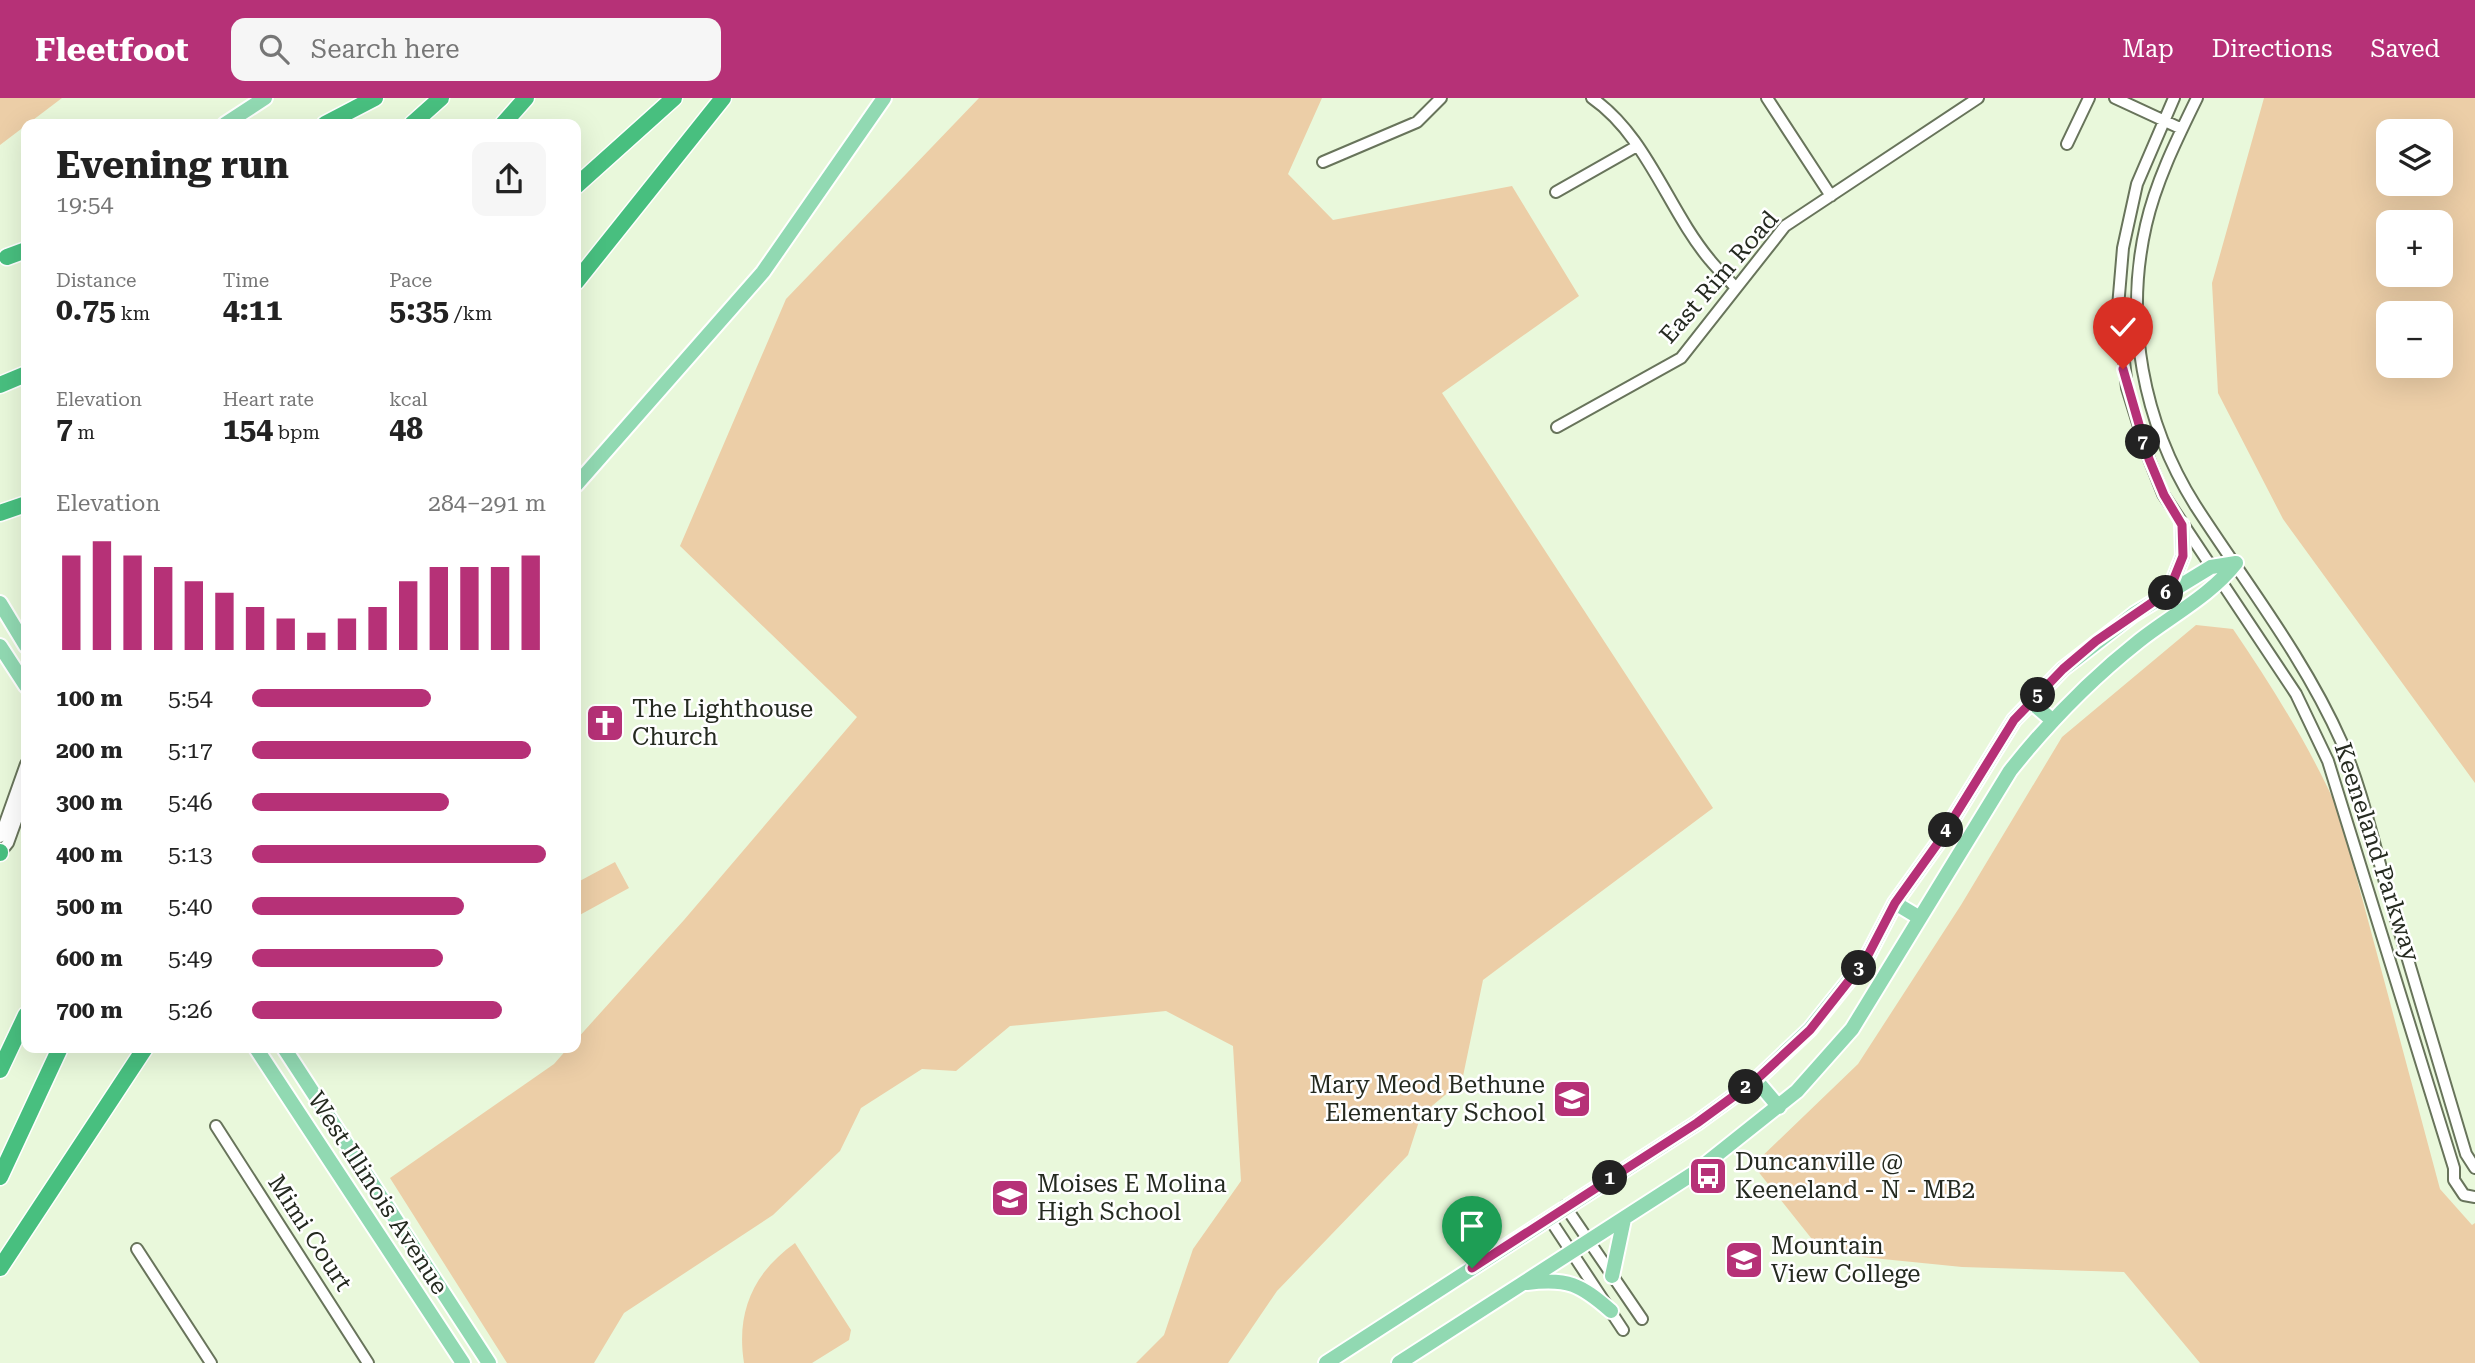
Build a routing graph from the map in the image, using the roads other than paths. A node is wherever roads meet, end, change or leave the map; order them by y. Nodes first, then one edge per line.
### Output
1 (265, 98) edge
2 (375, 98) edge
3 (442, 98) edge
4 (526, 98) edge
5 (674, 98) edge
6 (723, 98) edge
7 (884, 98) edge
8 (1441, 98) edge
9 (1592, 98) edge
10 (1767, 98) edge
11 (1978, 98) edge
12 (2089, 98) edge
13 (2115, 98) edge
14 (2174, 98) edge
15 (2197, 98) edge
16 (233, 119) edge
17 (335, 119) edge
18 (418, 119) edge
19 (507, 119) edge
20 (2163, 121) junction
21 (2182, 129) junction
22 (2067, 144) dead end
23 (1637, 146) junction
24 (1323, 162) dead end
25 (581, 182) edge
26 (1556, 192) dead end
27 (1831, 197) junction
28 (21, 250) edge
29 (4, 259) edge
30 (594, 259) junction
31 (581, 276) edge
32 (581, 281) edge
33 (1736, 288) junction
34 (21, 376) edge
35 (0, 385) edge
36 (1557, 427) dead end
37 (581, 479) edge
38 (21, 506) edge
39 (0, 513) edge
40 (2182, 525) junction
41 (2236, 563) junction
42 (2211, 567) junction
43 (2221, 582) junction
44 (2169, 591) junction
45 (0, 603) edge
46 (2278, 626) junction
47 (21, 638) edge
48 (2261, 639) junction
49 (0, 646) edge
50 (21, 678) edge
51 (2031, 702) junction
52 (2052, 720) junction
53 (21, 778) edge
54 (21, 807) edge
55 (0, 837) edge
56 (0, 852) edge
57 (1895, 903) junction
58 (1920, 918) junction
59 (21, 1025) edge
60 (58, 1053) edge
61 (142, 1053) edge
62 (259, 1053) edge
63 (287, 1053) edge
64 (0, 1070) edge
65 (1756, 1080) junction
66 (305, 1082) junction
67 (285, 1092) junction
68 (1779, 1107) junction
69 (216, 1126) dead end
70 (2475, 1168) edge
71 (0, 1177) edge
72 (373, 1187) junction
73 (354, 1197) junction
74 (2475, 1197) edge
75 (1565, 1206) junction
76 (1549, 1218) junction
77 (1624, 1219) junction
78 (1588, 1241) junction
79 (137, 1249) dead end
80 (1571, 1252) junction
81 (0, 1268) edge
82 (1612, 1276) junction
83 (1522, 1283) junction
84 (1611, 1311) junction
85 (1642, 1320) dead end
86 (1623, 1330) dead end
87 (211, 1363) edge
88 (368, 1363) edge
89 (463, 1363) edge
90 (489, 1363) edge
91 (1326, 1363) edge
92 (1399, 1363) edge

1 - 16 main road
2 - 17 highway
3 - 18 highway
4 - 19 highway
5 - 25 highway
6 - 30 highway
7 - 37 main road
8 - 24 street
9 - 23 street
10 - 27 street
11 - 27 street, East Rim Road
12 - 22 street
13 - 20 street
14 - 20 street, Keeneland Parkway
15 - 21 street, Keeneland Parkway
20 - 21 street
20 - 40 street, Keeneland Parkway
21 - 41 street, Keeneland Parkway
23 - 26 street
23 - 33 street
27 - 33 street, East Rim Road
28 - 29 highway
30 - 31 highway
30 - 32 highway
33 - 36 street, East Rim Road
34 - 35 highway
38 - 39 highway
40 - 42 street, Keeneland Parkway
40 - 44 main road
41 - 42 main road
41 - 43 main road
41 - 46 street, Keeneland Parkway
42 - 43 street, Keeneland Parkway
42 - 44 main road
43 - 48 street, Keeneland Parkway
43 - 52 main road
44 - 51 main road
45 - 47 main road
46 - 48 street
46 - 70 street, Keeneland Parkway
48 - 74 street, Keeneland Parkway
49 - 50 main road
51 - 52 main road
51 - 57 main road
52 - 58 main road
53 - 55 street
54 - 56 street
57 - 58 main road
57 - 65 main road
58 - 68 main road
59 - 64 highway
60 - 71 highway
61 - 81 highway
62 - 67 main road, West Illinois Avenue
63 - 66 main road, West Illinois Avenue
65 - 68 main road
65 - 75 main road
66 - 67 main road
66 - 72 main road, West Illinois Avenue
67 - 73 main road, West Illinois Avenue
68 - 77 main road
69 - 88 street, Mimi Court
72 - 73 main road
72 - 90 main road, West Illinois Avenue
73 - 89 main road, West Illinois Avenue
75 - 76 main road
75 - 78 street
76 - 80 street
76 - 91 main road
77 - 78 main road
77 - 82 main road
78 - 80 main road
78 - 82 street
79 - 87 street
80 - 83 main road
80 - 84 street
82 - 85 street
83 - 84 main road
83 - 92 main road
84 - 86 street

